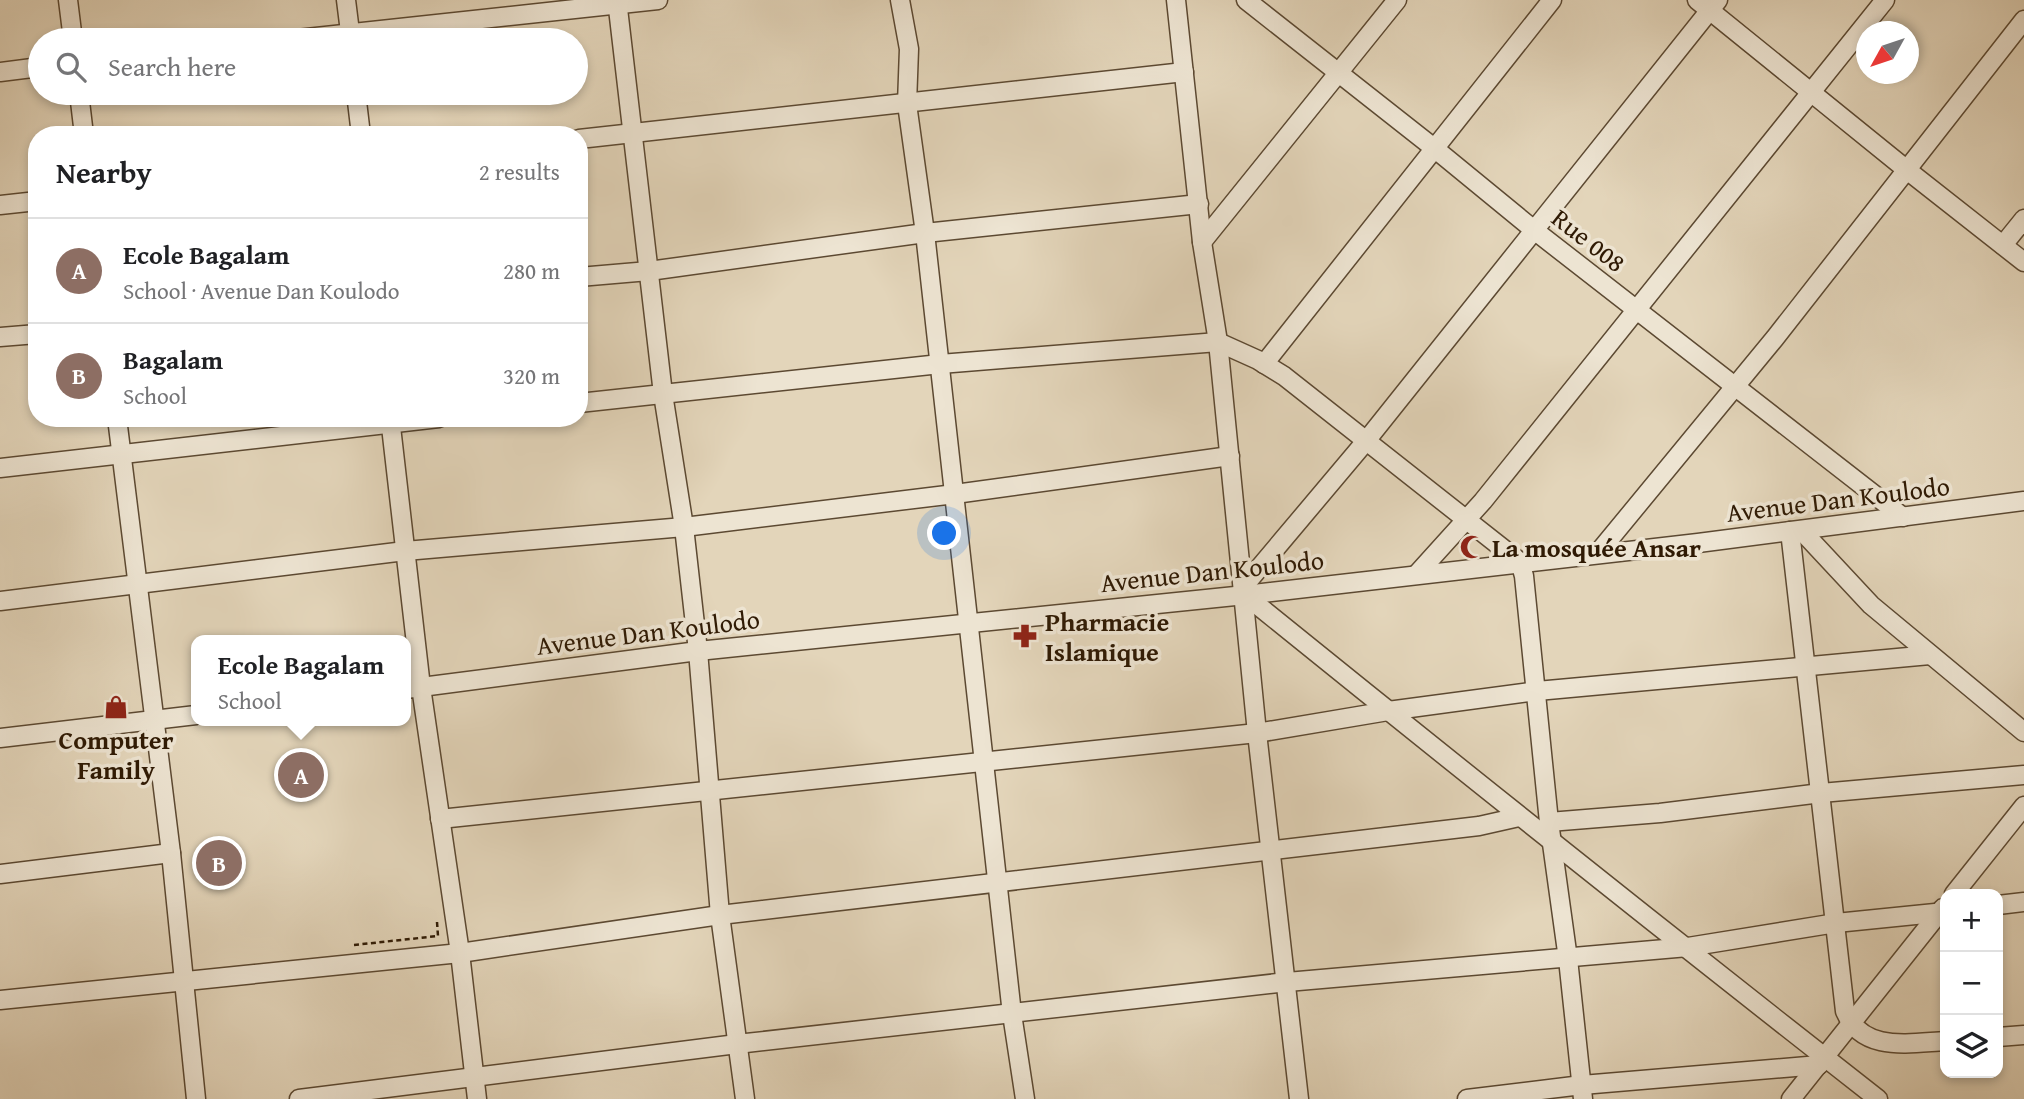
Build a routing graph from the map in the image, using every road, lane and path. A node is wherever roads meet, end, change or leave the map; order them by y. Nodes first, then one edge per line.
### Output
1 (68, 0) edge
2 (346, 0) edge
3 (658, 0) edge
4 (900, 0) edge
5 (1176, 0) edge
6 (1246, 0) edge
7 (1397, 0) edge
8 (1552, 0) edge
9 (1885, 0) edge
10 (617, 3) edge
11 (1709, 3) edge
12 (2024, 20) edge
13 (72, 28) edge
14 (349, 28) edge
15 (421, 28) edge
16 (28, 68) edge
17 (0, 72) edge
18 (1184, 72) junction
19 (1339, 75) junction
20 (1812, 93) junction
21 (907, 104) junction
22 (80, 105) edge
23 (357, 105) edge
24 (83, 126) edge
25 (360, 126) edge
26 (634, 133) junction
27 (588, 138) edge
28 (1434, 148) junction
29 (1906, 170) junction
30 (28, 202) edge
31 (0, 205) edge
32 (1199, 205) junction
33 (2024, 219) edge
34 (1534, 230) junction
35 (925, 233) junction
36 (1202, 242) junction
37 (2003, 245) junction
38 (2024, 262) edge
39 (649, 271) junction
40 (588, 276) edge
41 (1636, 310) junction
42 (28, 335) edge
43 (0, 337) edge
44 (1218, 342) junction
45 (940, 364) junction
46 (1264, 364) junction
47 (1735, 386) junction
48 (663, 394) junction
49 (588, 402) edge
50 (118, 427) edge
51 (343, 427) edge
52 (391, 427) edge
53 (1366, 441) junction
54 (122, 455) junction
55 (1230, 456) junction
56 (0, 468) edge
57 (955, 494) junction
58 (2024, 501) edge
59 (1903, 517) junction
60 (1466, 521) junction
61 (684, 527) junction
62 (1796, 531) junction
63 (405, 551) junction
64 (1598, 553) junction
65 (1520, 562) junction
66 (1417, 574) junction
67 (139, 583) junction
68 (1244, 590) junction
69 (0, 601) edge
70 (969, 623) junction
71 (410, 635) edge
72 (698, 651) junction
73 (411, 654) edge
74 (1930, 655) junction
75 (1805, 667) junction
76 (413, 688) edge
77 (1537, 691) junction
78 (1388, 711) junction
79 (155, 720) junction
80 (191, 720) edge
81 (2024, 732) edge
82 (1257, 733) junction
83 (0, 738) edge
84 (985, 762) junction
85 (2024, 775) edge
86 (708, 790) junction
87 (1821, 793) junction
88 (2024, 806) edge
89 (1519, 817) junction
90 (440, 819) junction
91 (1549, 822) junction
92 (1552, 843) junction
93 (1271, 851) junction
94 (171, 853) junction
95 (0, 874) edge
96 (998, 882) junction
97 (1958, 889) edge
98 (2024, 902) edge
99 (2003, 904) edge
100 (1940, 910) edge
101 (1940, 914) edge
102 (720, 915) junction
103 (437, 922) dead end
104 (1836, 923) junction
105 (344, 946) dead end
106 (1688, 947) junction
107 (460, 953) junction
108 (1568, 959) junction
109 (184, 981) junction
110 (1287, 982) junction
111 (0, 1000) edge
112 (1012, 1014) junction
113 (1853, 1024) junction
114 (2024, 1035) edge
115 (2003, 1037) edge
116 (1940, 1041) edge
117 (737, 1044) junction
118 (1822, 1061) junction
119 (1847, 1074) junction
120 (475, 1075) junction
121 (1583, 1092) edge
122 (196, 1099) edge
123 (299, 1099) edge
124 (477, 1099) edge
125 (745, 1099) edge
126 (1026, 1099) edge
127 (1299, 1099) edge
128 (1467, 1099) edge
129 (1791, 1099) edge
130 (1851, 1099) edge
131 (1878, 1099) edge

1 - 13 street
2 - 14 street
3 - 10 street
4 - 21 street
5 - 18 street
6 - 19 street, Rue 008
7 - 19 street
8 - 28 street
9 - 20 street
10 - 15 street
10 - 26 street
11 - 20 street
11 - 34 street
12 - 29 street
16 - 17 street
18 - 21 street
18 - 32 street
19 - 28 street, Rue 008
19 - 36 street
20 - 29 street
20 - 41 street
21 - 26 street
21 - 35 street
22 - 24 street
23 - 25 street
26 - 27 street
26 - 39 street
28 - 34 street, Rue 008
28 - 46 street
29 - 37 street
29 - 47 street
30 - 31 street
32 - 35 street
32 - 36 street
33 - 37 street
34 - 41 street, Rue 008
34 - 53 street
35 - 39 street
35 - 45 street
36 - 44 street
37 - 38 street
39 - 40 street
39 - 48 street
41 - 47 street, Rue 008
41 - 60 street
42 - 43 street
44 - 45 street
44 - 46 street
44 - 55 street
45 - 48 street
45 - 57 street
46 - 53 street
47 - 59 street, Rue 008
47 - 64 street
48 - 49 street
48 - 61 street
50 - 54 street
51 - 54 street
52 - 63 street
53 - 60 street
53 - 68 street
54 - 56 street
54 - 67 street
55 - 57 street
55 - 68 street
57 - 61 street
57 - 70 street
58 - 59 street, Avenue Dan Koulodo
59 - 62 street, Avenue Dan Koulodo
60 - 65 street
60 - 66 street
61 - 63 street
61 - 72 street
62 - 64 street, Avenue Dan Koulodo
62 - 74 street
62 - 75 street
63 - 67 street
63 - 71 street
64 - 65 street, Avenue Dan Koulodo
65 - 66 street, Avenue Dan Koulodo
65 - 77 street
66 - 68 street, Avenue Dan Koulodo
67 - 69 street
67 - 79 street
68 - 70 street, Avenue Dan Koulodo
68 - 78 street
68 - 82 street
70 - 72 street, Avenue Dan Koulodo
70 - 84 street
72 - 76 street, Avenue Dan Koulodo
72 - 86 street
73 - 76 street
74 - 75 street
74 - 81 street
75 - 77 street
75 - 87 street
76 - 90 street
77 - 78 street
77 - 91 street
78 - 82 street
78 - 89 street
79 - 80 street
79 - 83 street
79 - 94 street
82 - 84 street
82 - 93 street
84 - 86 street
84 - 96 street
85 - 87 street
86 - 90 street
86 - 102 street
87 - 91 street
87 - 104 street
88 - 97 street
89 - 92 street
89 - 93 street
90 - 107 street
91 - 92 street
92 - 106 street
92 - 108 street
93 - 96 street
93 - 110 street
94 - 95 street
94 - 109 street
96 - 102 street
96 - 112 street
98 - 99 street
100 - 104 street
101 - 113 street
102 - 107 street
102 - 117 street
103 - 105 path
104 - 106 street
104 - 113 street
106 - 108 street
106 - 118 street
107 - 109 street
107 - 120 street
108 - 110 street
108 - 121 street
109 - 111 street
109 - 122 street
110 - 112 street
110 - 127 street
112 - 117 street
112 - 126 street
113 - 116 street
113 - 118 street
114 - 115 street
117 - 120 street
117 - 125 street
118 - 119 street
118 - 121 street
118 - 129 street
119 - 130 street
119 - 131 street
120 - 123 street
120 - 124 street
121 - 128 street

